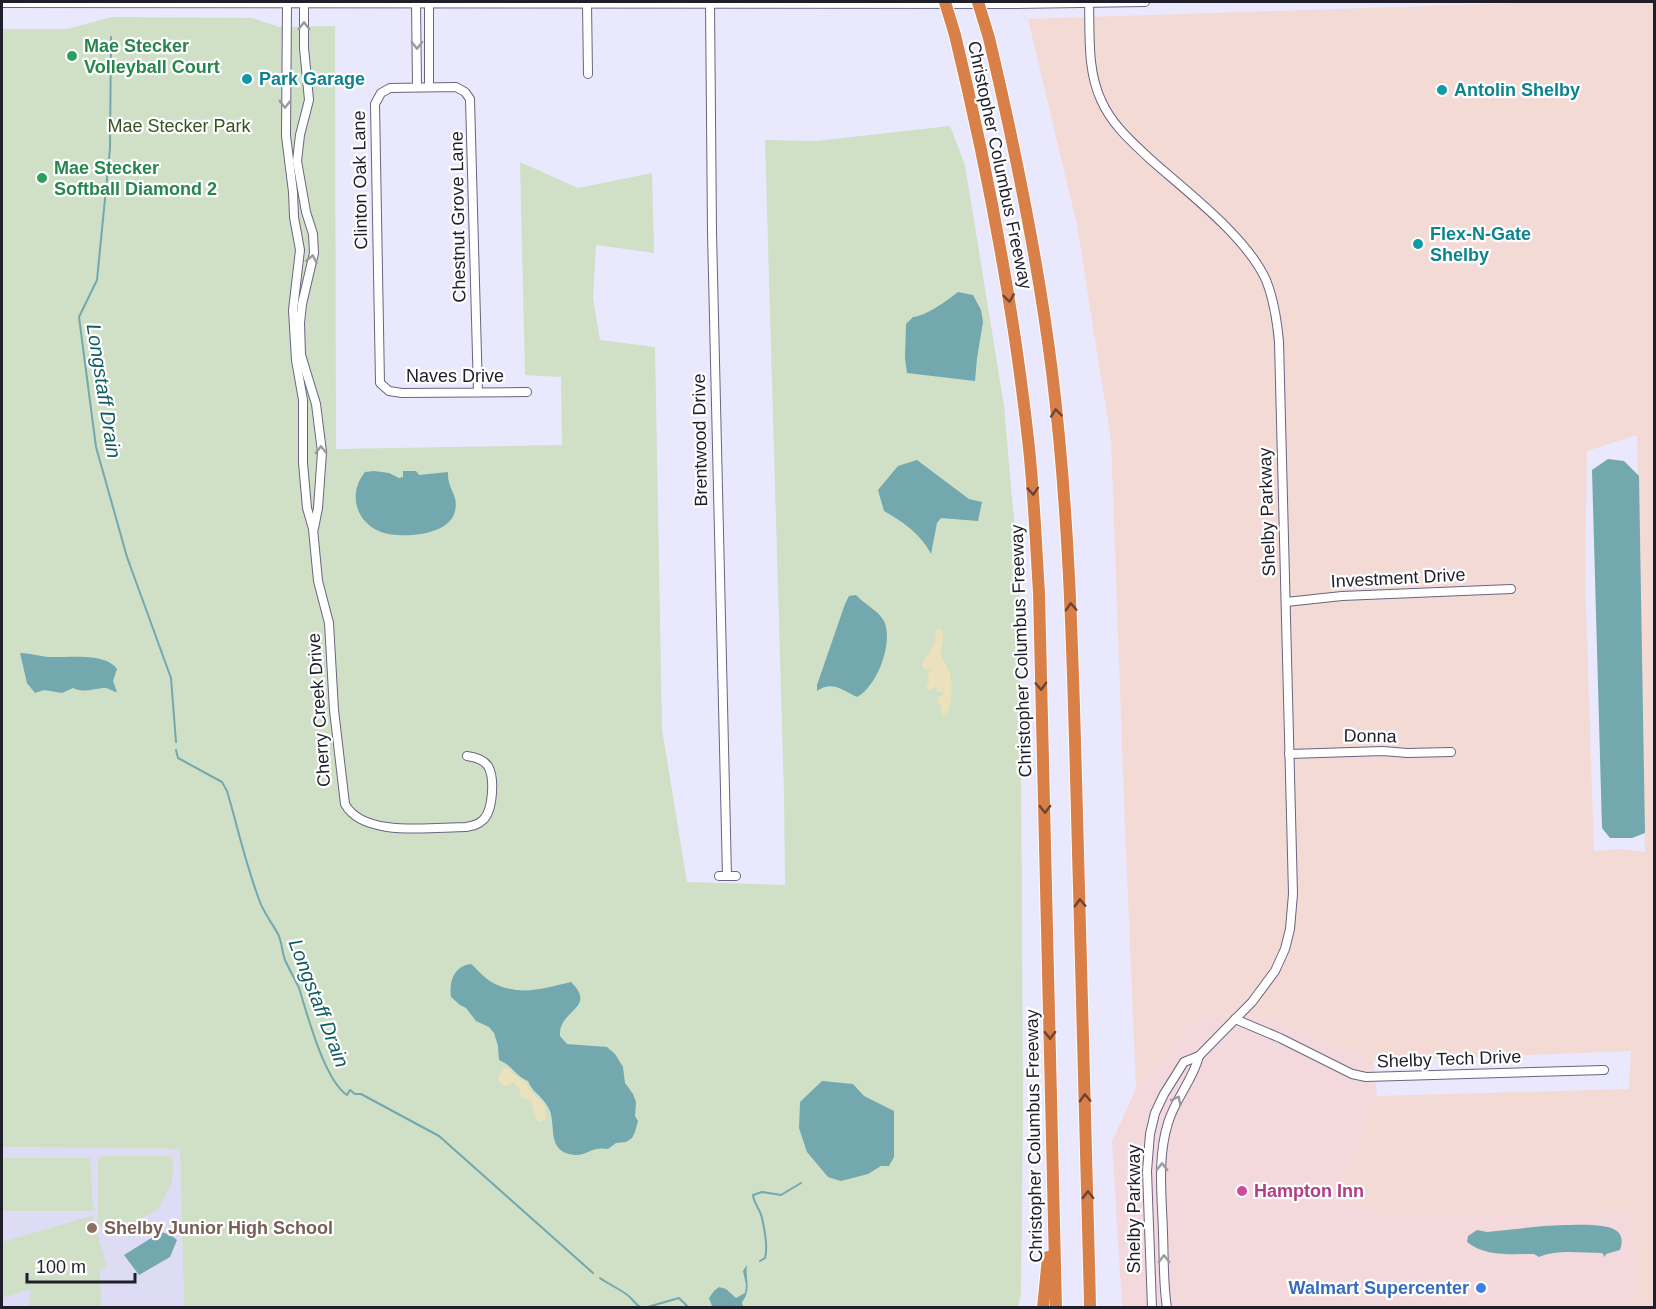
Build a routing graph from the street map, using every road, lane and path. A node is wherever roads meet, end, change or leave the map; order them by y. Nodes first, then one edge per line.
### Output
1 (270, 2) edge
2 (593, 2) edge
3 (945, 2) edge
4 (978, 2) edge
5 (1089, 2) edge
6 (1145, 2) edge
7 (2, 3) edge
8 (287, 3) junction
9 (304, 3) junction
10 (417, 3) junction
11 (429, 3) junction
12 (710, 3) edge
13 (288, 57) junction
14 (305, 57) junction
15 (588, 74) dead end
16 (417, 86) junction
17 (429, 86) junction
18 (294, 175) junction
19 (299, 355) junction
20 (384, 388) joint
21 (478, 392) junction
22 (527, 392) dead end
23 (320, 488) junction
24 (305, 489) junction
25 (314, 529) junction
26 (1511, 589) dead end
27 (1286, 602) junction
28 (1450, 752) dead end
29 (1289, 754) junction
30 (468, 756) dead end
31 (727, 876) dead end
32 (1235, 1019) junction
33 (1199, 1056) junction
34 (1604, 1070) dead end
35 (1150, 1134) junction
36 (1163, 1146) junction
37 (1053, 1202) junction
38 (1089, 1232) junction
39 (1043, 1308) edge
40 (1056, 1308) edge
41 (1090, 1308) edge
42 (1096, 1308) edge
43 (1152, 1308) edge
44 (1167, 1308) edge

1 - 7 street
1 - 8 street
2 - 11 street
2 - 12 street
2 - 15 street
3 -> 37 highway, Christopher Columbus Freeway, bridge
38 -> 4 highway, Christopher Columbus Freeway, bridge
5 - 6 street
5 - 12 street
5 - 27 street, Shelby Parkway
8 - 9 street
8 - 13 street, Cherry Creek Drive
9 - 10 street
14 -> 9 street, Cherry Creek Drive
10 - 11 street
10 -> 16 street
11 - 17 street
12 - 31 street, Brentwood Drive
13 - 14 street
13 -> 18 street, Cherry Creek Drive
14 - 18 street, Cherry Creek Drive
16 - 17 street, Chestnut Grove Lane
16 - 20 street, Clinton Oak Lane
17 - 21 street, Chestnut Grove Lane
18 - 19 street, Cherry Creek Drive
19 -> 18 street, Cherry Creek Drive
23 -> 19 street, Cherry Creek Drive
19 - 24 street, Cherry Creek Drive
20 - 21 street, Naves Drive
21 - 22 street, Naves Drive
23 - 24 street
23 - 25 street, Cherry Creek Drive
24 - 25 street, Cherry Creek Drive
25 - 30 street, Cherry Creek Drive
26 - 27 street, Investment Drive
27 - 29 street, Shelby Parkway
28 - 29 street, Donna
29 - 32 street, Shelby Parkway
32 - 33 street, Shelby Parkway
32 - 34 street, Shelby Tech Drive
33 - 35 street, Shelby Parkway
36 -> 33 street, Shelby Parkway
35 - 36 street
35 - 43 street, Shelby Parkway
44 -> 36 street, Shelby Parkway
37 - 39 highway
37 - 40 highway, Christopher Columbus Freeway
38 - 41 highway, Christopher Columbus Freeway
38 - 42 highway

